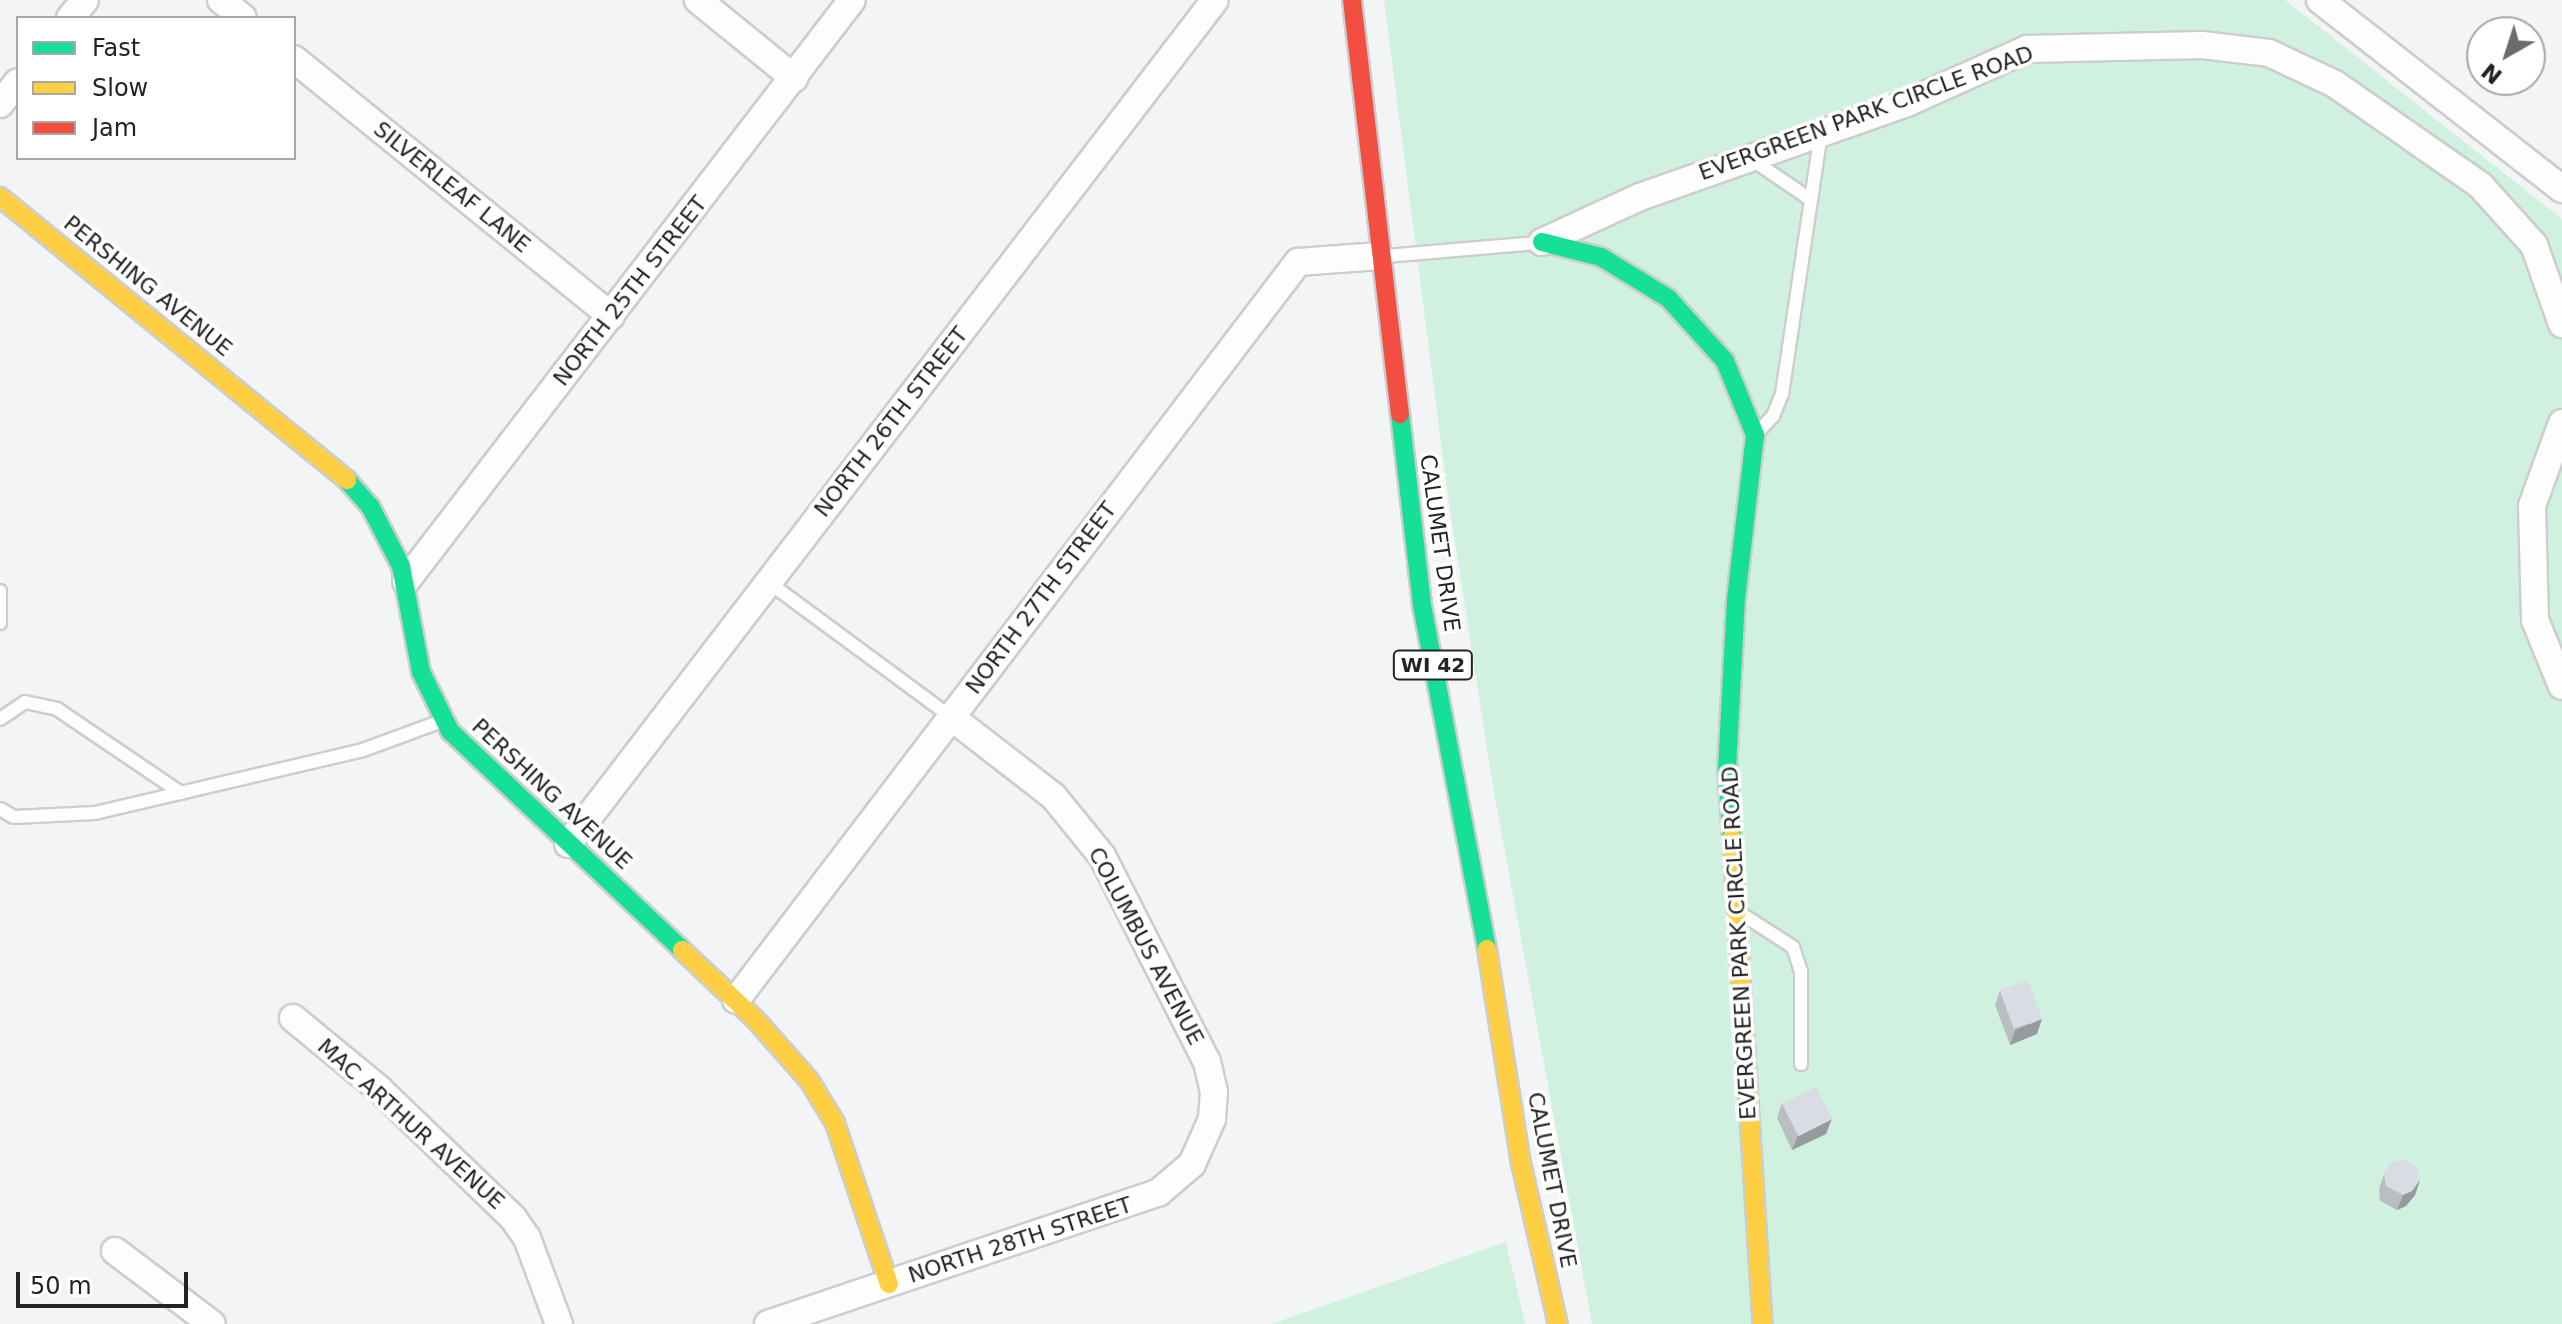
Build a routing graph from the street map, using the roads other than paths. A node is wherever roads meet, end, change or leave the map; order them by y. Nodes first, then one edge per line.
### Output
1 (85, 0) edge
2 (221, 0) edge
3 (698, 0) edge
4 (852, 0) edge
5 (1215, 0) edge
6 (1352, 0) edge
7 (2320, 0) edge
8 (72, 16) edge
9 (241, 16) edge
10 (296, 61) edge
11 (794, 78) junction
12 (16, 84) edge
13 (0, 104) edge
14 (1822, 131) junction
15 (1749, 158) junction
16 (2562, 189) edge
17 (0, 197) edge
18 (1810, 199) junction
19 (1542, 242) junction
20 (1379, 256) junction
21 (611, 316) junction
22 (2562, 324) edge
23 (2562, 423) edge
24 (1755, 435) junction
25 (406, 581) junction
26 (768, 582) junction
27 (0, 591) edge
28 (0, 623) edge
29 (2562, 686) edge
30 (951, 717) junction
31 (0, 719) edge
32 (444, 721) junction
33 (181, 793) junction
34 (0, 809) edge
35 (568, 844) junction
36 (1734, 910) junction
37 (736, 1000) junction
38 (293, 1018) dead end
39 (1801, 1064) dead end
40 (1214, 1092) joint
41 (115, 1251) dead end
42 (889, 1284) junction
43 (212, 1324) edge
44 (559, 1324) edge
45 (768, 1324) edge
46 (1558, 1324) edge
47 (1763, 1324) edge

1 - 8 street
2 - 9 street
3 - 11 street
4 - 11 street, NORTH 25TH STREET
5 - 26 street, NORTH 26TH STREET
6 - 20 street, CALUMET DRIVE / WI 42
7 - 16 street
10 - 21 street, SILVERLEAF LANE
11 - 21 street, NORTH 25TH STREET
12 - 13 street
14 - 15 street, EVERGREEN PARK CIRCLE ROAD
14 - 18 lane
14 - 22 street, EVERGREEN PARK CIRCLE ROAD
15 - 18 lane
15 - 19 street, EVERGREEN PARK CIRCLE ROAD
17 - 25 street, PERSHING AVENUE
18 - 24 lane
19 - 20 lane, EVERGREEN PARK CIRCLE ROAD
19 - 24 street, EVERGREEN PARK CIRCLE ROAD
20 - 30 street, NORTH 27TH STREET
20 - 46 street, CALUMET DRIVE / WI 42
21 - 25 street, NORTH 25TH STREET
23 - 29 street
24 - 36 street, EVERGREEN PARK CIRCLE ROAD
25 - 32 street, PERSHING AVENUE
26 - 30 lane
26 - 35 street, NORTH 26TH STREET
27 - 28 lane
30 - 37 street, NORTH 27TH STREET
30 - 40 street, COLUMBUS AVENUE
31 - 33 lane
32 - 33 lane
32 - 35 street, PERSHING AVENUE
33 - 34 lane
35 - 37 street, PERSHING AVENUE
36 - 39 lane
36 - 47 street, EVERGREEN PARK CIRCLE ROAD
37 - 42 street, PERSHING AVENUE
38 - 44 street, MAC ARTHUR AVENUE
40 - 42 street, NORTH 28TH STREET
41 - 43 street
42 - 45 street, NORTH 28TH STREET

